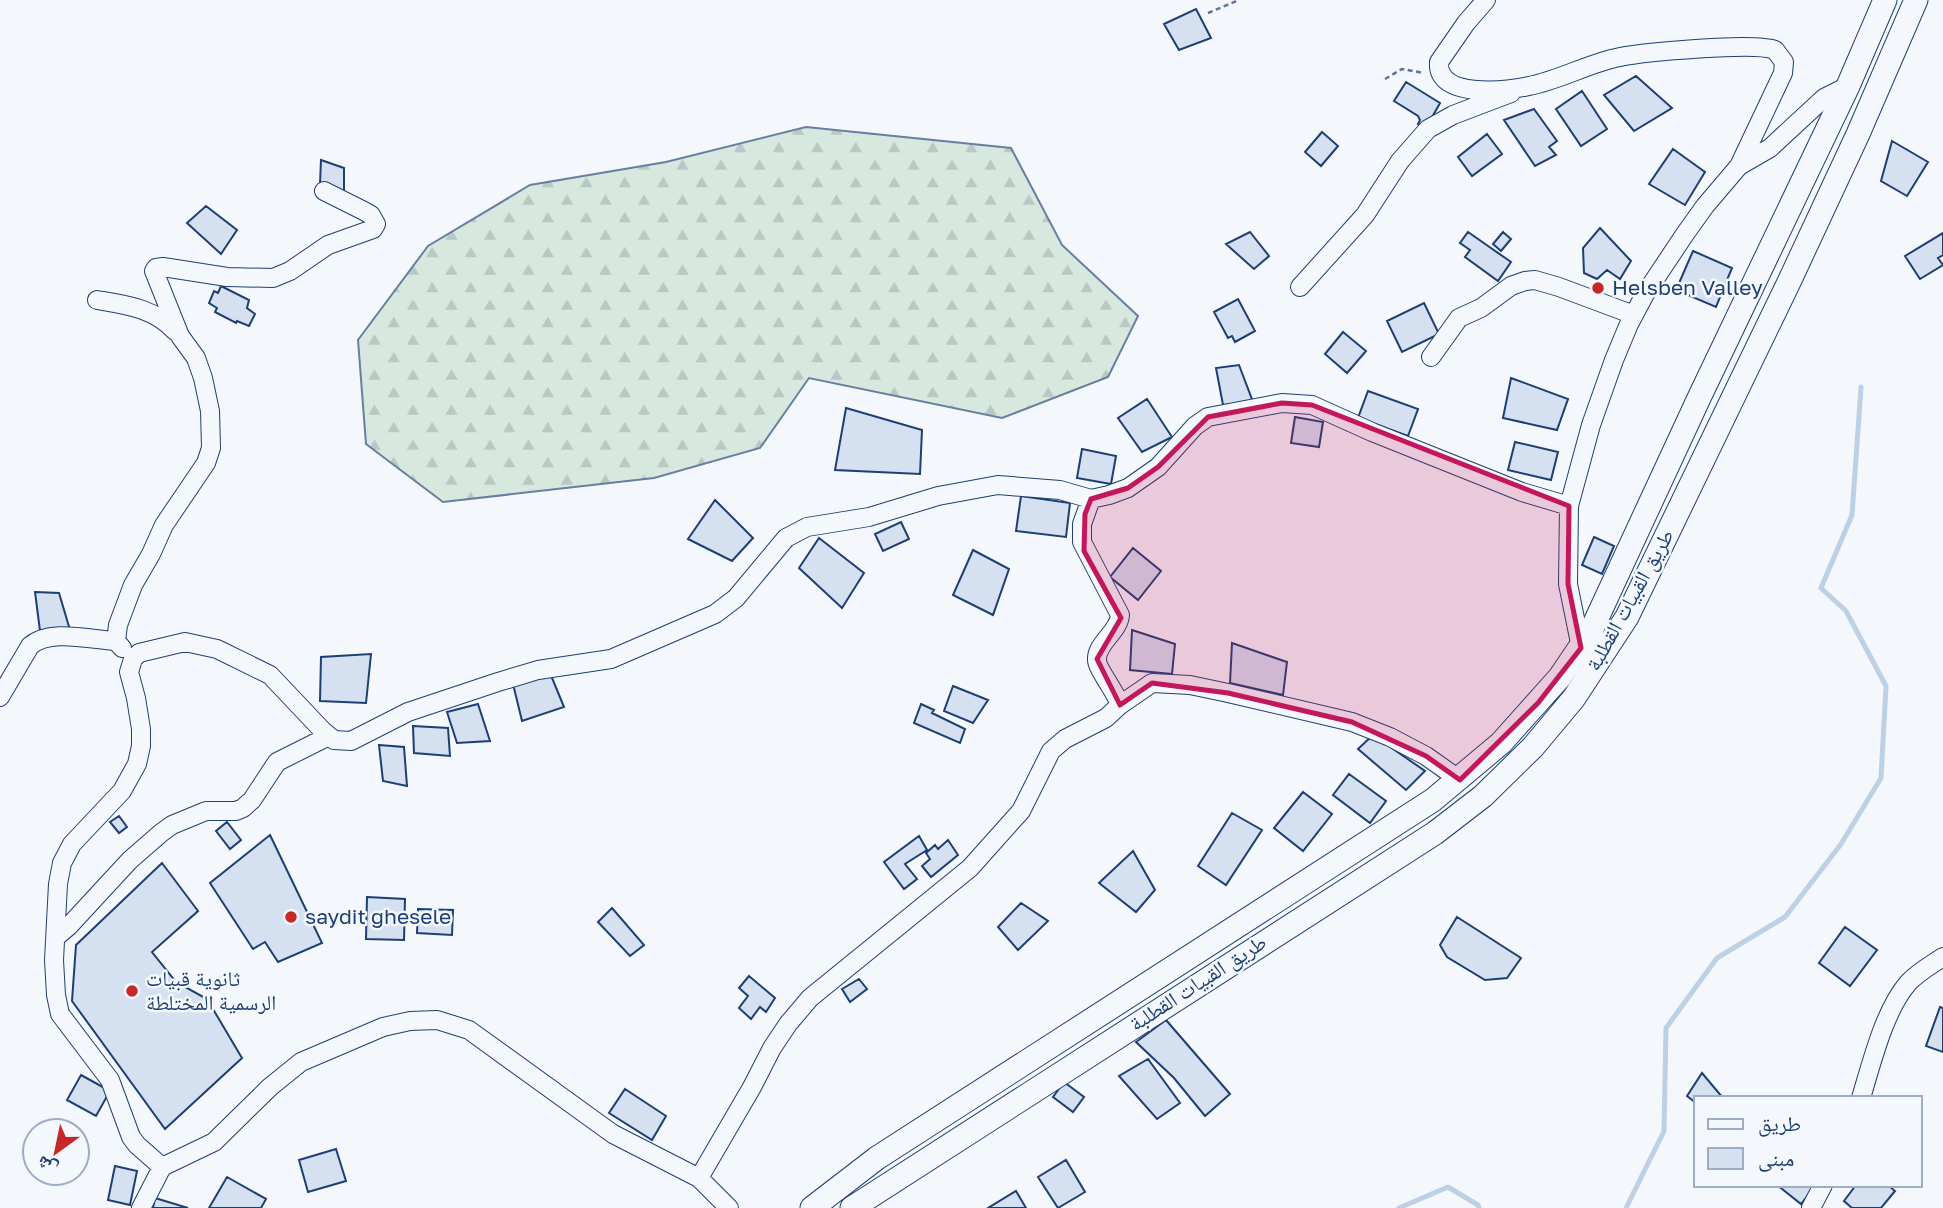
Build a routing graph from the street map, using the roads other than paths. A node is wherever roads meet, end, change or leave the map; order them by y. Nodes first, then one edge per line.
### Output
1 (1486, 0) edge
2 (1885, 0) edge
3 (1916, 0) edge
4 (1531, 86) junction
5 (1847, 86) junction
6 (1739, 166) junction
7 (324, 191) dead end
8 (1300, 287) dead end
9 (97, 300) dead end
10 (1634, 315) junction
11 (180, 336) junction
12 (1431, 357) dead end
13 (1091, 499) junction
14 (1569, 506) junction
15 (116, 641) junction
16 (1581, 648) junction
17 (133, 659) junction
18 (0, 697) edge
19 (1120, 705) junction
20 (329, 736) junction
21 (1460, 780) junction
22 (56, 937) junction
23 (1943, 957) edge
24 (1862, 1096) edge
25 (162, 1167) junction
26 (699, 1178) junction
27 (1822, 1187) edge
28 (845, 1202) edge
29 (141, 1208) edge
30 (729, 1208) edge
31 (811, 1208) edge
32 (1811, 1208) edge

1 - 4 street
2 - 5 main road
3 - 28 main road, طريق القبيات القطلبة
4 - 6 street
4 - 8 street
5 - 6 street
5 - 16 main road
6 - 10 street
7 - 11 street
9 - 11 street
10 - 12 street
10 - 14 street
11 - 15 street
13 - 14 street
13 - 19 street
13 - 20 street
14 - 16 street
15 - 17 street
15 - 18 street
16 - 21 main road
17 - 20 street
17 - 22 street
19 - 21 street
19 - 26 street
20 - 22 street
21 - 28 main road
22 - 25 street
23 - 24 street
25 - 26 street
25 - 29 street
26 - 30 street
27 - 32 street
28 - 31 main road

